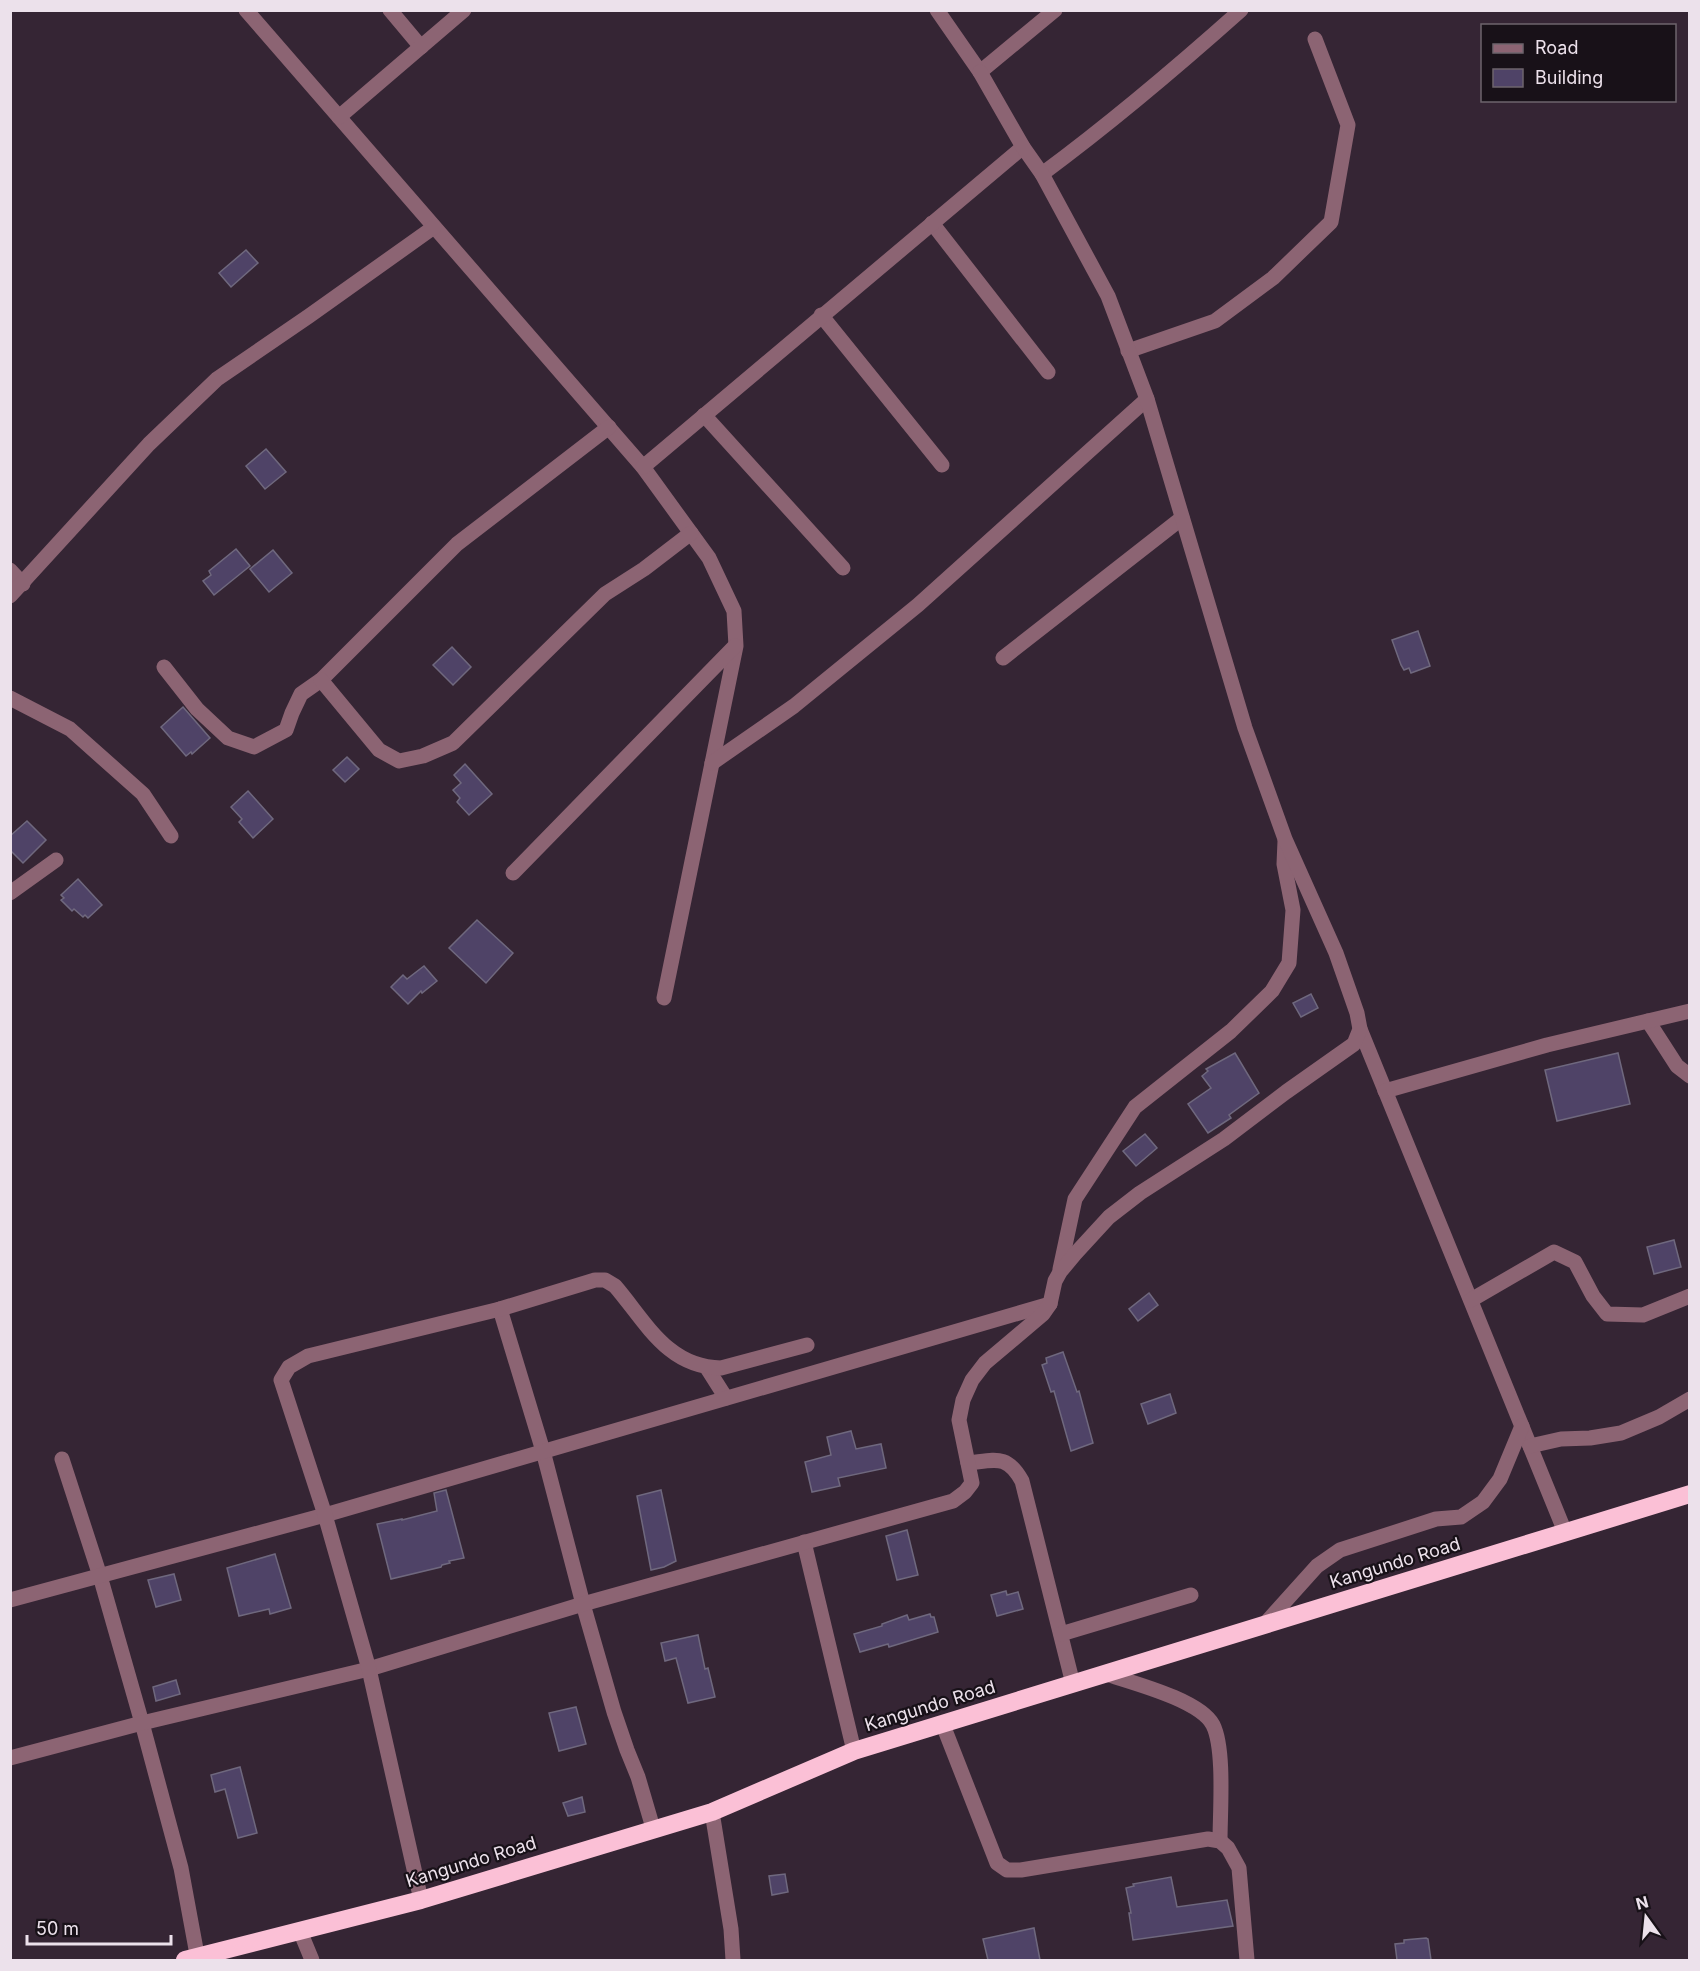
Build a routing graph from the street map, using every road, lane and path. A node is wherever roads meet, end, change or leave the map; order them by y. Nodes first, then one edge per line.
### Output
1 (246, 10) edge
2 (390, 10) edge
3 (464, 10) edge
4 (937, 10) edge
5 (1055, 10) edge
6 (1241, 10) edge
7 (1316, 39) dead end
8 (421, 47) junction
9 (980, 72) junction
10 (339, 117) junction
11 (1023, 147) junction
12 (1042, 174) junction
13 (932, 223) junction
14 (434, 227) junction
15 (821, 315) junction
16 (1128, 351) junction
17 (1048, 372) dead end
18 (1147, 399) junction
19 (704, 415) junction
20 (609, 428) junction
21 (942, 465) dead end
22 (643, 467) junction
23 (1182, 518) junction
24 (691, 533) junction
25 (843, 568) dead end
26 (10, 570) edge
27 (23, 584) junction
28 (10, 596) edge
29 (736, 646) junction
30 (1003, 658) dead end
31 (164, 667) dead end
32 (321, 680) junction
33 (10, 698) edge
34 (712, 763) junction
35 (171, 836) dead end
36 (1285, 839) junction
37 (56, 860) dead end
38 (513, 873) dead end
39 (10, 893) edge
40 (664, 998) dead end
41 (1689, 1011) edge
42 (1648, 1021) junction
43 (1360, 1029) junction
44 (1689, 1076) edge
45 (1385, 1090) junction
46 (1060, 1272) junction
47 (1689, 1296) edge
48 (1471, 1300) junction
49 (1050, 1304) junction
50 (500, 1309) junction
51 (807, 1345) dead end
52 (707, 1368) junction
53 (726, 1398) junction
54 (1689, 1399) edge
55 (1522, 1426) junction
56 (1530, 1446) junction
57 (543, 1451) junction
58 (62, 1459) dead end
59 (968, 1463) junction
60 (1689, 1494) edge
61 (325, 1515) junction
62 (1565, 1532) junction
63 (804, 1542) junction
64 (100, 1576) junction
65 (1191, 1595) dead end
66 (10, 1600) edge
67 (583, 1604) junction
68 (1264, 1625) junction
69 (1061, 1634) junction
70 (369, 1669) junction
71 (1106, 1674) junction
72 (1073, 1684) junction
73 (142, 1722) junction
74 (943, 1725) junction
75 (854, 1751) junction
76 (10, 1758) edge
77 (712, 1812) junction
78 (653, 1828) junction
79 (1220, 1841) junction
80 (421, 1900) junction
81 (300, 1930) junction
82 (194, 1959) edge
83 (312, 1960) edge
84 (733, 1960) edge
85 (1247, 1960) edge

1 - 10 street
2 - 8 street
3 - 8 street
4 - 9 street
5 - 9 street
6 - 12 street
7 - 16 street
8 - 10 street
9 - 11 street
10 - 14 street
11 - 12 street
11 - 13 street
12 - 16 street
13 - 15 street
13 - 17 street
14 - 20 street
14 - 27 street
15 - 19 street
15 - 21 street
16 - 18 street
18 - 23 street
18 - 34 street
19 - 22 street
19 - 25 street
20 - 22 street
20 - 32 street
22 - 24 street
23 - 30 street
23 - 36 street
24 - 29 street
24 - 32 street
26 - 27 street
27 - 28 street
29 - 34 street
29 - 38 street
31 - 32 street
33 - 35 street
34 - 40 street
36 - 43 street
36 - 46 street
37 - 39 street
41 - 42 street
42 - 44 street
42 - 45 street
43 - 45 street
43 - 46 street
45 - 48 street
46 - 49 street
47 - 48 street
48 - 55 street
49 - 53 street
49 - 59 street
50 - 52 street
50 - 57 street
50 - 61 street
51 - 52 street
52 - 53 street
53 - 57 street
54 - 56 street
55 - 56 street
55 - 68 street
56 - 62 street
57 - 61 street
57 - 67 street
58 - 64 street
59 - 63 street
59 - 69 street
60 - 62 highway, Kangundo Road
61 - 64 street
61 - 70 street
62 - 68 highway, Kangundo Road
63 - 67 street
63 - 75 street
64 - 66 street
64 - 73 street
65 - 69 street
67 - 70 street
67 - 78 street
68 - 71 highway, Kangundo Road
69 - 72 street
70 - 73 street
70 - 80 street
71 - 72 highway, Kangundo Road
71 - 79 street
72 - 74 highway, Kangundo Road
73 - 76 street
73 - 82 street
74 - 75 highway, Kangundo Road
74 - 79 street
75 - 77 highway, Kangundo Road
77 - 78 highway, Kangundo Road
77 - 84 street
78 - 80 highway, Kangundo Road
79 - 85 street
80 - 81 highway, Kangundo Road
81 - 82 highway, Kangundo Road
81 - 83 street

